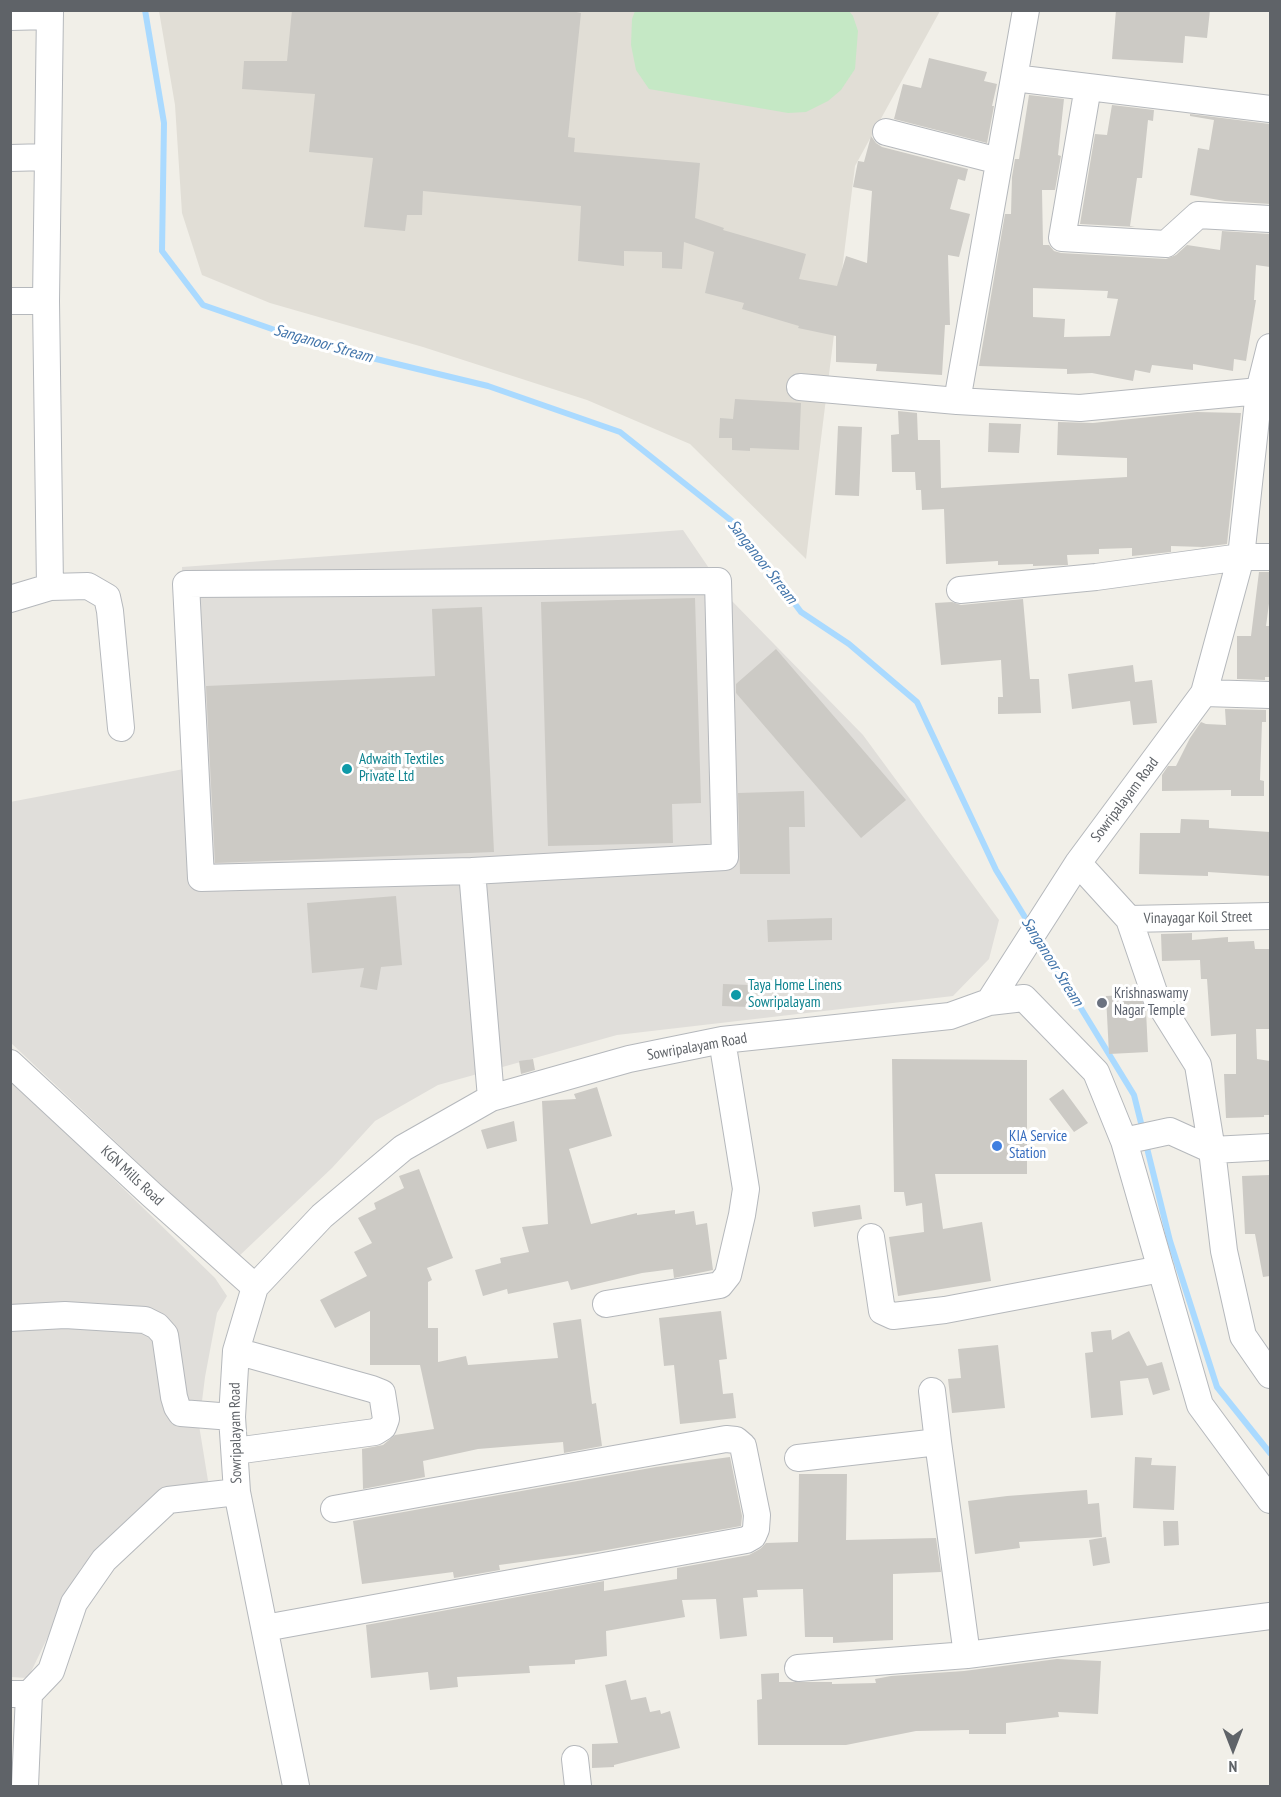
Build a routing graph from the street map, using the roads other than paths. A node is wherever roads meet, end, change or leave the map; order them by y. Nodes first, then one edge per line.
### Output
1 (1026, 10) edge
2 (50, 13) edge
3 (10, 17) edge
4 (1014, 78) junction
5 (1088, 87) junction
6 (1270, 109) edge
7 (886, 132) dead end
8 (48, 157) junction
9 (10, 158) edge
10 (999, 161) junction
11 (1270, 219) edge
12 (10, 301) edge
13 (46, 301) junction
14 (1270, 347) edge
15 (800, 387) dead end
16 (1264, 391) edge
17 (957, 401) junction
18 (1241, 557) junction
19 (1270, 557) edge
20 (50, 587) junction
21 (960, 590) dead end
22 (10, 600) edge
23 (1204, 693) junction
24 (1270, 695) edge
25 (121, 728) dead end
26 (1078, 863) junction
27 (472, 871) junction
28 (1270, 916) edge
29 (1129, 919) junction
30 (988, 1002) junction
31 (722, 1040) junction
32 (10, 1063) edge
33 (490, 1098) junction
34 (1124, 1141) junction
35 (1270, 1147) edge
36 (1212, 1150) junction
37 (871, 1237) dead end
38 (1161, 1269) junction
39 (255, 1287) junction
40 (606, 1304) dead end
41 (10, 1318) edge
42 (236, 1351) junction
43 (1270, 1375) edge
44 (932, 1391) dead end
45 (232, 1417) junction
46 (938, 1442) junction
47 (235, 1451) junction
48 (798, 1458) dead end
49 (237, 1492) junction
50 (1270, 1500) edge
51 (334, 1509) dead end
52 (1270, 1616) edge
53 (265, 1628) junction
54 (968, 1655) junction
55 (798, 1668) dead end
56 (20, 1694) edge
57 (575, 1759) dead end
58 (25, 1786) edge
59 (296, 1786) edge
60 (578, 1786) edge

1 - 4 street
2 - 3 street
2 - 8 street
4 - 5 street
4 - 10 street
5 - 6 street
5 - 11 street
7 - 10 street
8 - 9 street
8 - 13 street
10 - 17 street
12 - 13 street
13 - 20 street
14 - 16 street, Sowripalayam Road
15 - 17 street
16 - 17 street
16 - 18 street, Sowripalayam Road
18 - 19 street
18 - 21 street
18 - 23 street, Sowripalayam Road
20 - 22 street
20 - 25 street
23 - 24 street
23 - 26 street, Sowripalayam Road
26 - 29 street, Vinayagar Koil Street
26 - 30 street, Sowripalayam Road
27 - 27 street
27 - 33 street
28 - 29 street, Vinayagar Koil Street
29 - 36 street
30 - 31 street, Sowripalayam Road
30 - 34 street
31 - 33 street, Sowripalayam Road
31 - 40 street
32 - 39 street, KGN Mills Road
33 - 39 street, Sowripalayam Road
34 - 36 street
34 - 38 street
35 - 36 street
36 - 43 street
37 - 38 street
38 - 50 street
39 - 42 street, Sowripalayam Road
41 - 45 street
42 - 45 street, Sowripalayam Road
42 - 47 street
44 - 46 street
45 - 47 street, Sowripalayam Road
46 - 48 street
46 - 54 street
47 - 49 street, Sowripalayam Road
49 - 53 street, Sowripalayam Road
49 - 56 street
51 - 53 street
52 - 54 street
53 - 59 street, Sowripalayam Road
54 - 55 street
56 - 58 street
57 - 60 street

